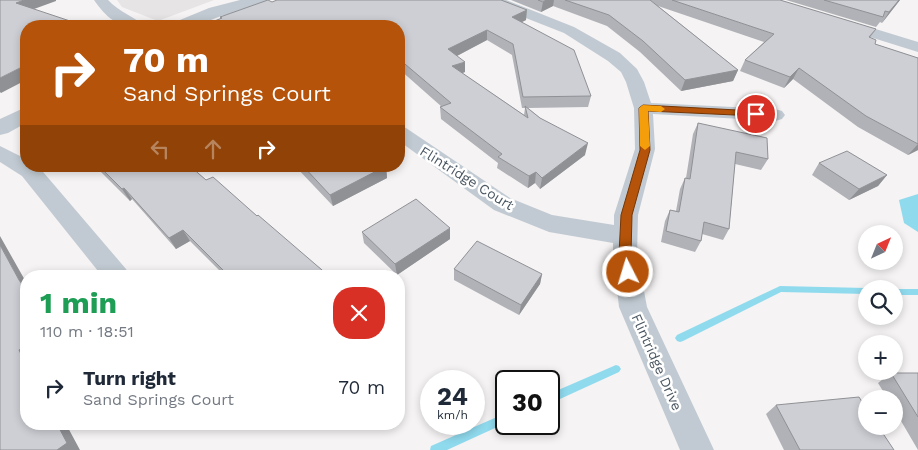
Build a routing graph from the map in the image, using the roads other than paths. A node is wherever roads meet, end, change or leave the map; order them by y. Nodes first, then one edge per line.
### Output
1 (101, 0) edge
2 (259, 0) edge
3 (493, 0) edge
4 (828, 19) edge
5 (124, 20) edge
6 (195, 20) edge
7 (918, 47) edge
8 (643, 108) junction
9 (775, 115) dead end
10 (20, 117) edge
11 (0, 128) edge
12 (405, 136) edge
13 (0, 153) edge
14 (20, 165) edge
15 (31, 172) edge
16 (626, 236) junction
17 (112, 270) edge
18 (698, 450) edge

1 - 5 street
2 - 6 street
3 - 8 street, Flintridge Drive
4 - 7 street
8 - 9 street
8 - 16 street, Flintridge Drive
10 - 11 street
12 - 16 street, Flintridge Court
13 - 14 street
15 - 17 street
16 - 18 street, Flintridge Drive

